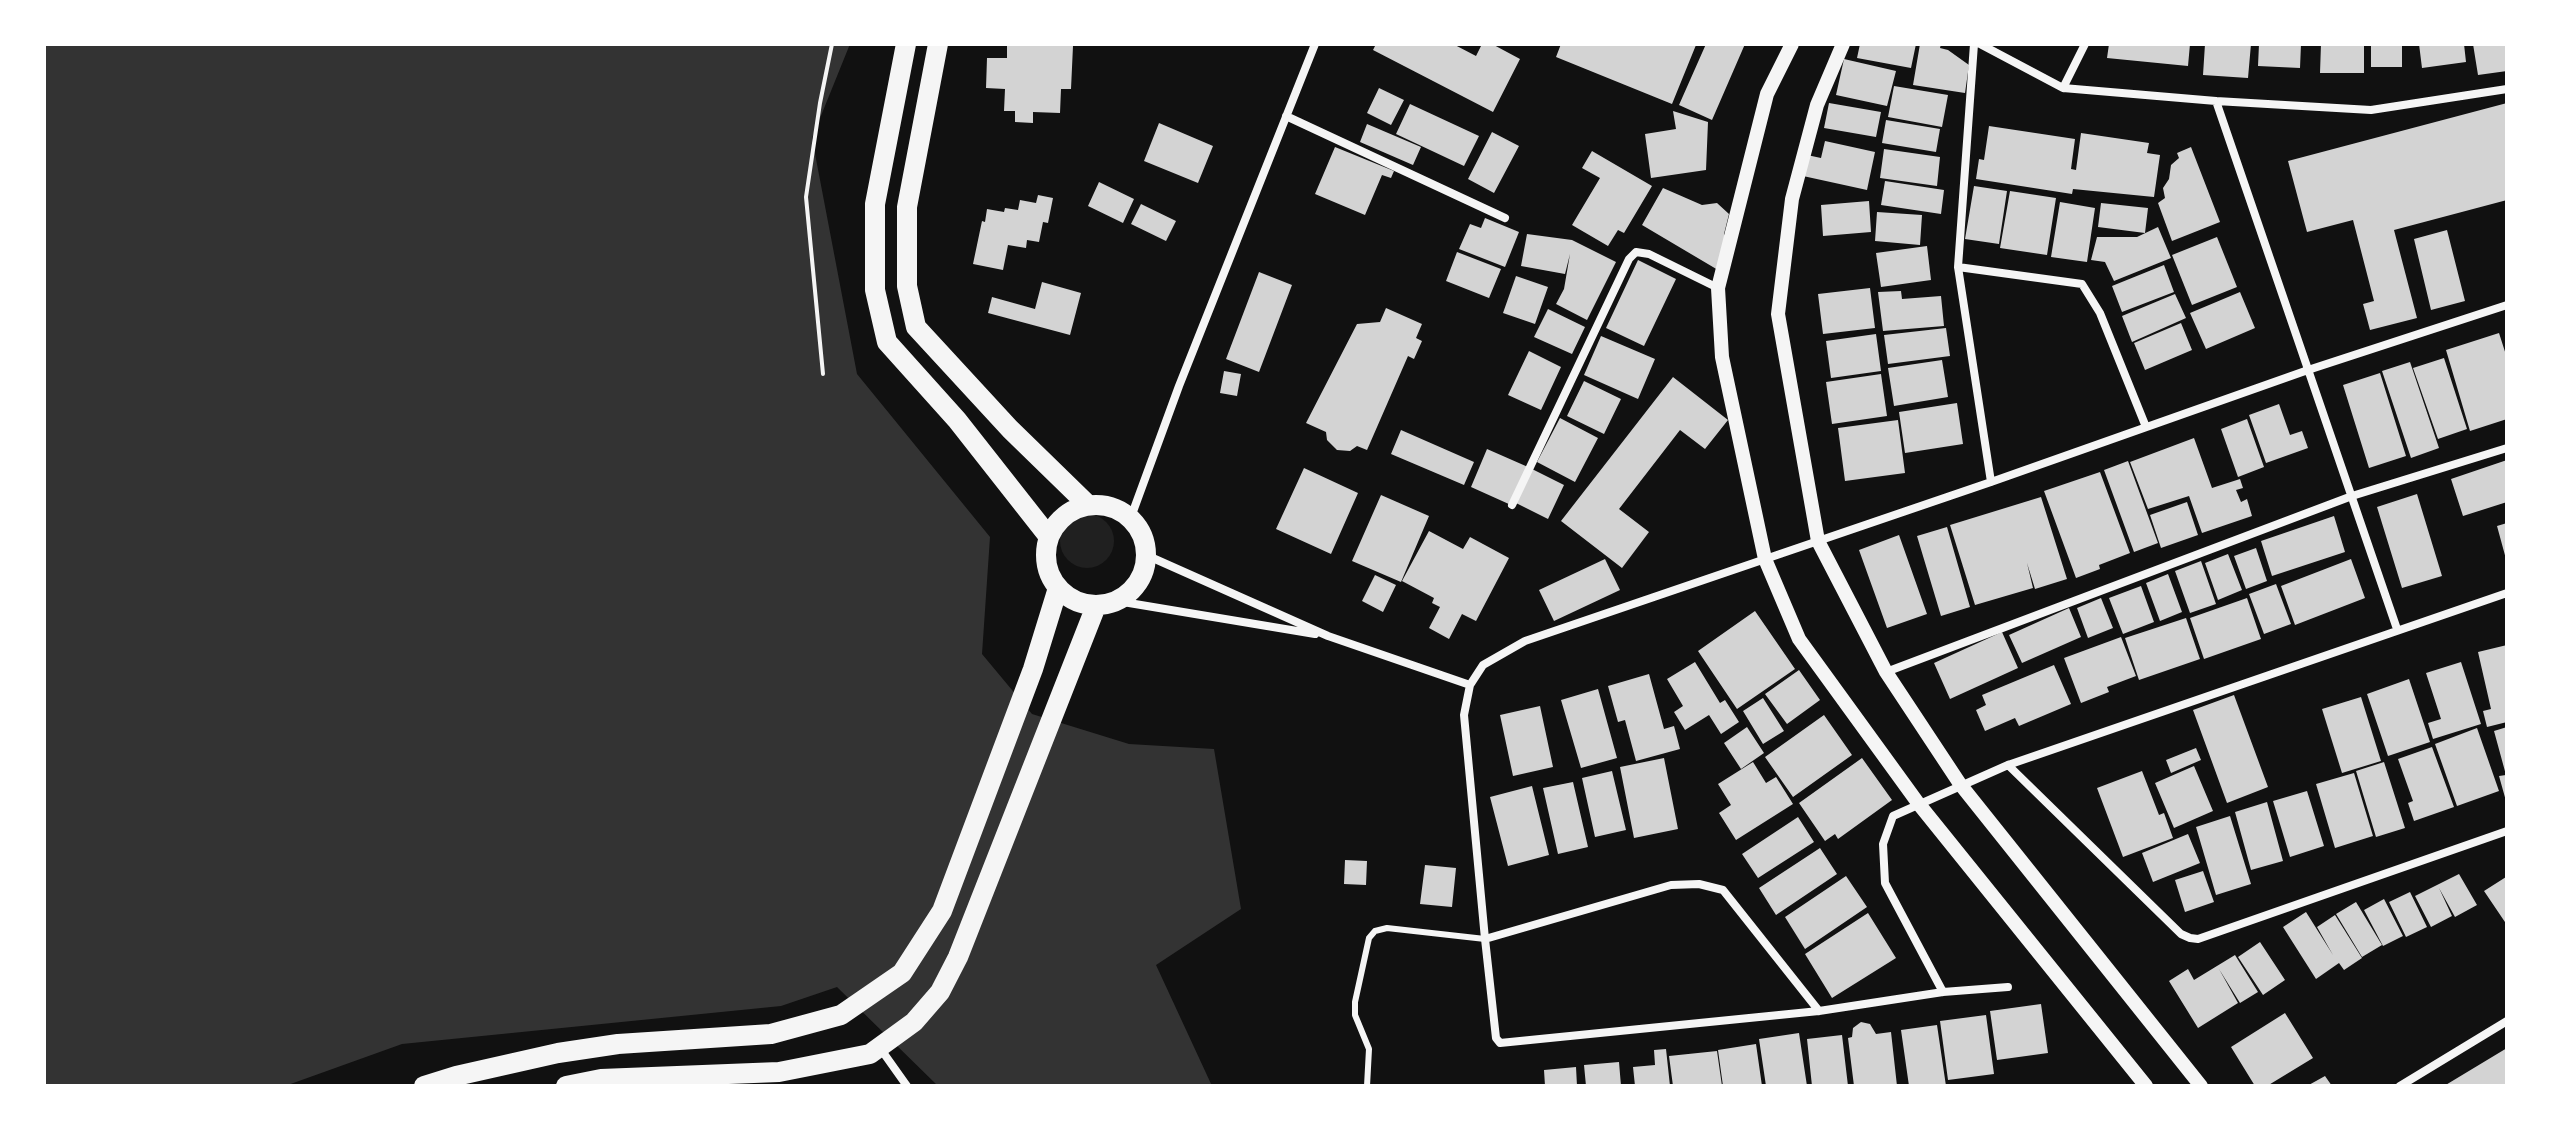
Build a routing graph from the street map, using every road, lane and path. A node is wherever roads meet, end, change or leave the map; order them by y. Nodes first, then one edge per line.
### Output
1 (832, 44) edge
2 (906, 44) edge
3 (938, 44) edge
4 (1315, 44) edge
5 (1792, 44) edge
6 (1843, 44) edge
7 (1977, 44) edge
8 (2085, 44) edge
9 (2063, 88) junction
10 (2507, 89) edge
11 (2216, 101) junction
12 (1286, 116) junction
13 (1505, 218) dead end
14 (1958, 267) junction
15 (1718, 288) junction
16 (2507, 305) edge
17 (2308, 370) junction
18 (823, 374) dead end
19 (2146, 427) junction
20 (2507, 448) edge
21 (1991, 482) junction
22 (2352, 496) junction
23 (1088, 505) junction
24 (1512, 505) dead end
25 (1131, 517) junction
26 (1049, 537) junction
27 (1818, 541) junction
28 (1146, 555) junction
29 (1765, 559) junction
30 (1058, 588) junction
31 (2507, 593) edge
32 (1117, 601) junction
33 (1096, 606) junction
34 (2397, 629) junction
35 (1328, 636) junction
36 (1886, 672) junction
37 (1470, 685) junction
38 (2008, 765) junction
39 (1960, 784) junction
40 (1918, 803) junction
41 (2507, 831) edge
42 (1485, 939) junction
43 (2008, 987) dead end
44 (1943, 992) junction
45 (1819, 1011) junction
46 (2507, 1021) edge
47 (884, 1045) junction
48 (602, 1082) edge
49 (424, 1086) edge
50 (566, 1086) edge
51 (907, 1086) edge
52 (1367, 1086) edge
53 (2146, 1086) edge
54 (2201, 1086) edge
55 (2400, 1086) edge

1 - 18 path
2 - 26 main road
3 - 23 main road
4 - 12 street
5 - 15 street
6 - 27 street
7 - 9 street
7 - 14 street
8 - 9 street
9 - 11 street
10 - 11 street
11 - 17 street
12 - 13 street
12 - 25 street
14 - 19 street
14 - 21 street
15 - 24 street
15 - 29 street
16 - 17 street
17 - 19 street
17 - 22 street
19 - 21 street
20 - 22 street
21 - 27 street
22 - 34 street
22 - 36 street
23 - 25 main road
23 - 26 main road
25 - 28 main road
26 - 30 main road
27 - 29 street
27 - 36 street
28 - 32 main road
28 - 35 street
29 - 37 street
29 - 40 street
30 - 33 main road
30 - 49 main road
31 - 34 street
32 - 33 main road
32 - 35 street
33 - 47 main road
34 - 38 street
35 - 37 street
36 - 39 street
37 - 42 street
38 - 39 street
38 - 41 street
39 - 40 street
39 - 54 street
40 - 44 street
40 - 53 street
42 - 45 street
42 - 45 street
42 - 52 lane
43 - 44 street
44 - 45 street
46 - 55 street
47 - 48 main road
47 - 51 street
48 - 50 main road

